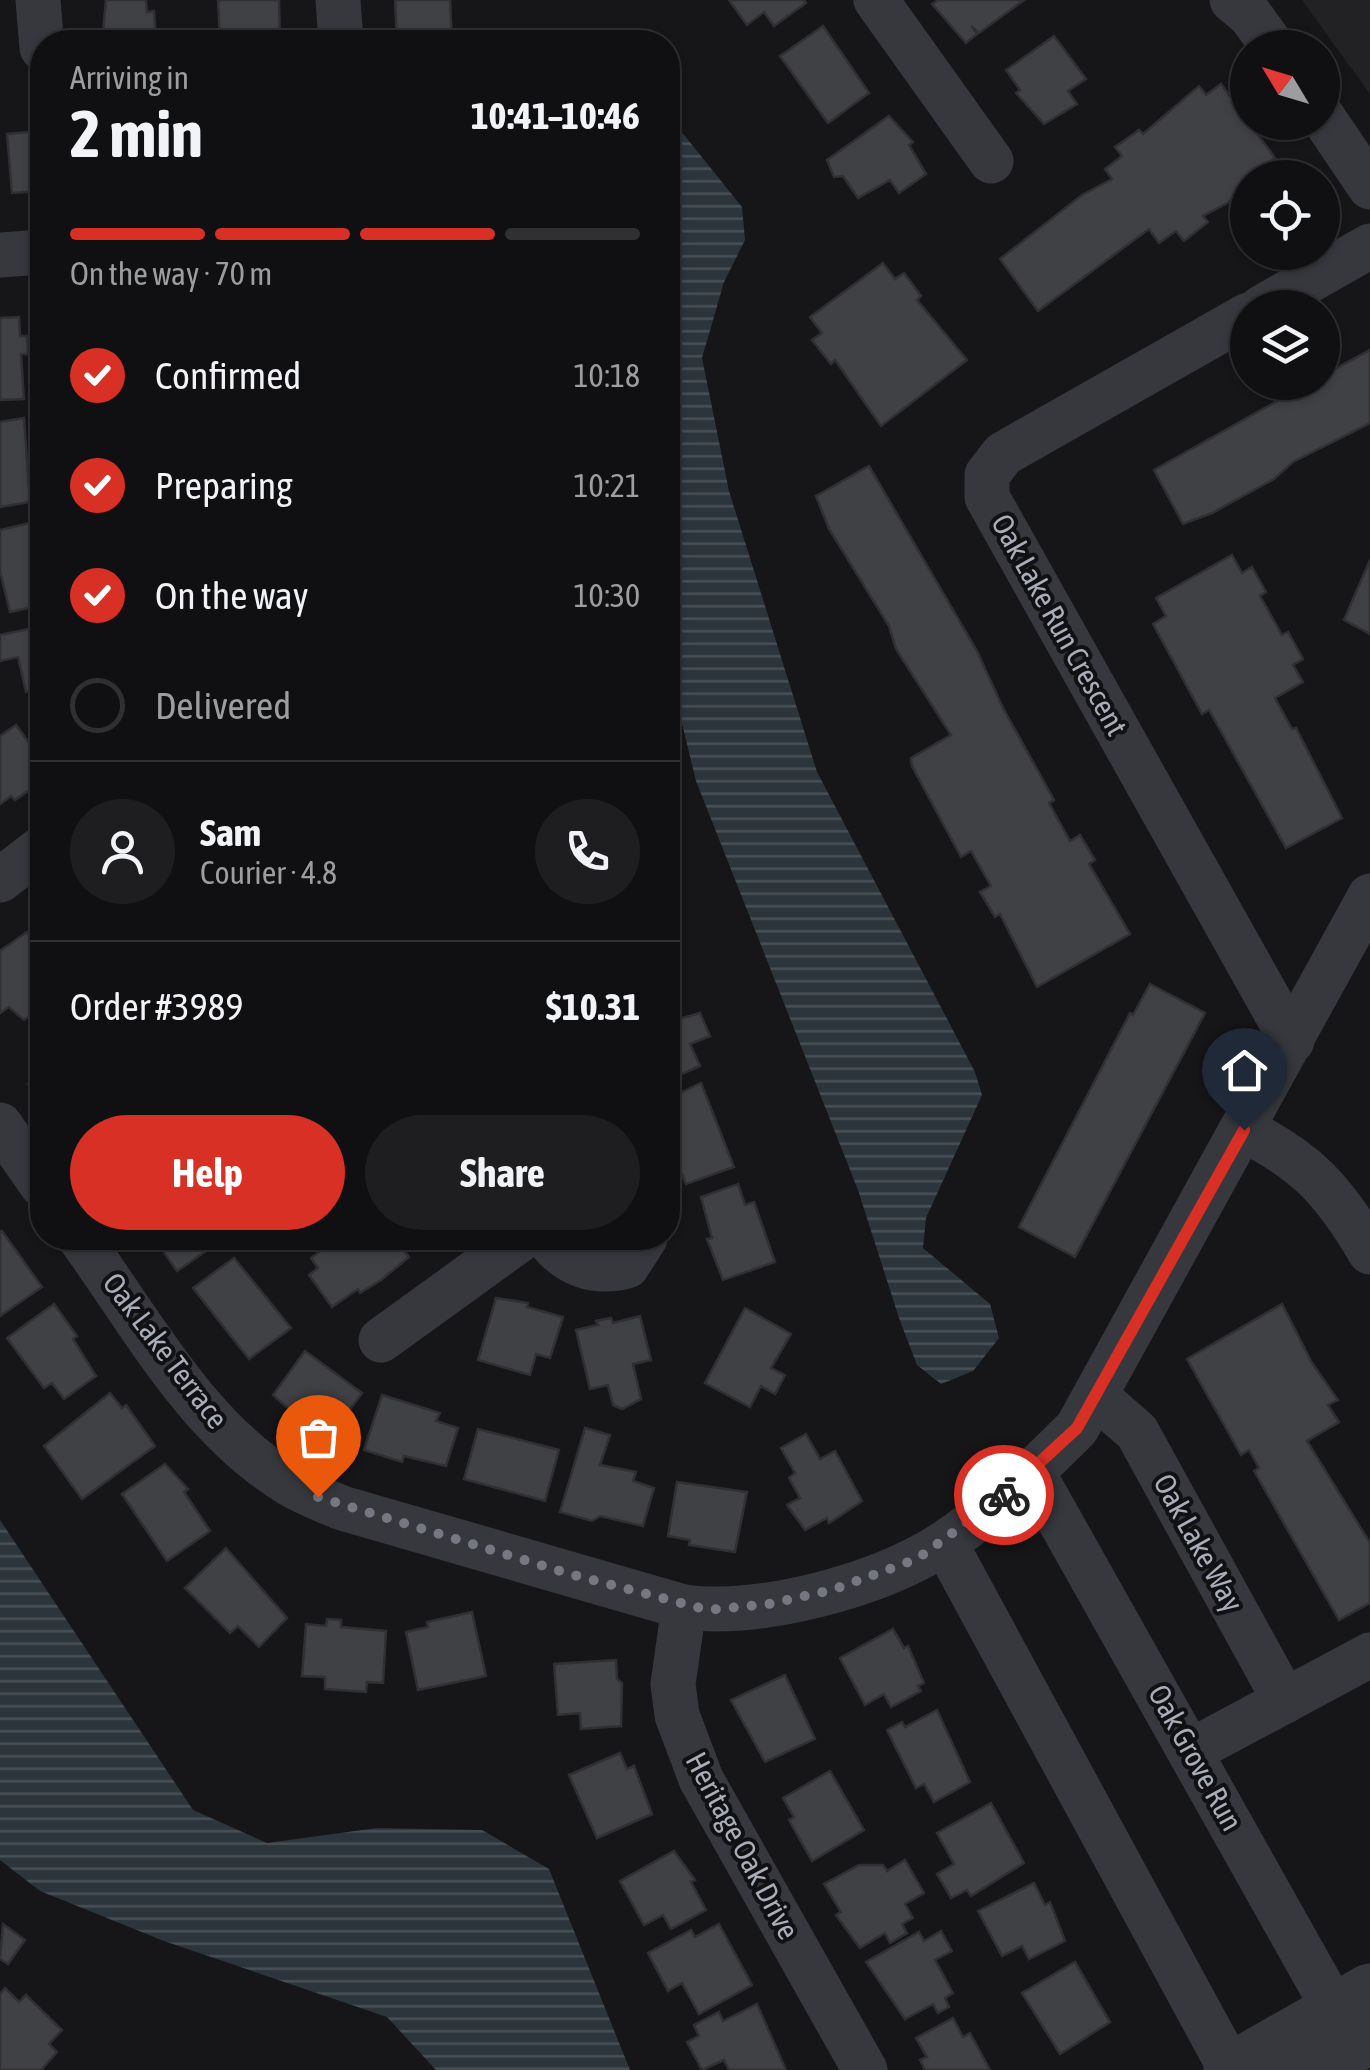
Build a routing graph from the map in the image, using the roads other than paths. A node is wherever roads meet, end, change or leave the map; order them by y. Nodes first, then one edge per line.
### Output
1 (38, 0) edge
2 (338, 0) edge
3 (876, 0) edge
4 (1232, 0) edge
5 (40, 30) edge
6 (340, 30) edge
7 (1261, 30) edge
8 (1338, 140) edge
9 (992, 161) dead end
10 (1370, 187) edge
11 (1370, 246) edge
12 (30, 253) edge
13 (0, 255) edge
14 (1293, 290) edge
15 (1230, 325) edge
16 (30, 857) edge
17 (0, 880) edge
18 (1370, 896) edge
19 (1292, 1041) junction
20 (0, 1125) edge
21 (1244, 1130) junction
22 (30, 1168) edge
23 (89, 1250) edge
24 (505, 1250) edge
25 (556, 1250) edge
26 (637, 1250) edge
27 (1370, 1252) edge
28 (381, 1340) dead end
29 (1097, 1397) junction
30 (1032, 1473) junction
31 (945, 1542) junction
32 (684, 1606) junction
33 (1370, 1655) edge
34 (1285, 1701) junction
35 (1191, 1750) junction
36 (1348, 2031) edge
37 (865, 2070) edge
38 (1231, 2070) edge

1 - 5 street
2 - 6 street
3 - 9 street
4 - 7 street
8 - 10 street
11 - 14 street
12 - 13 street
15 - 19 street, Oak Lake Run Crescent
16 - 17 street
18 - 19 street, Oak Lake Terrace
19 - 21 street, Oak Lake Terrace
20 - 22 street
21 - 27 street
21 - 29 street, Oak Lake Terrace
23 - 32 street, Oak Lake Terrace
24 - 28 street
25 - 26 street
29 - 30 street, Oak Lake Terrace
29 - 34 street, Oak Lake Way
30 - 31 street, Oak Lake Terrace
30 - 35 street, Oak Grove Run
31 - 32 street, Oak Lake Terrace
31 - 38 street
32 - 37 street, Heritage Oak Drive
33 - 34 street
34 - 35 street
35 - 36 street, Oak Grove Run
36 - 38 street

